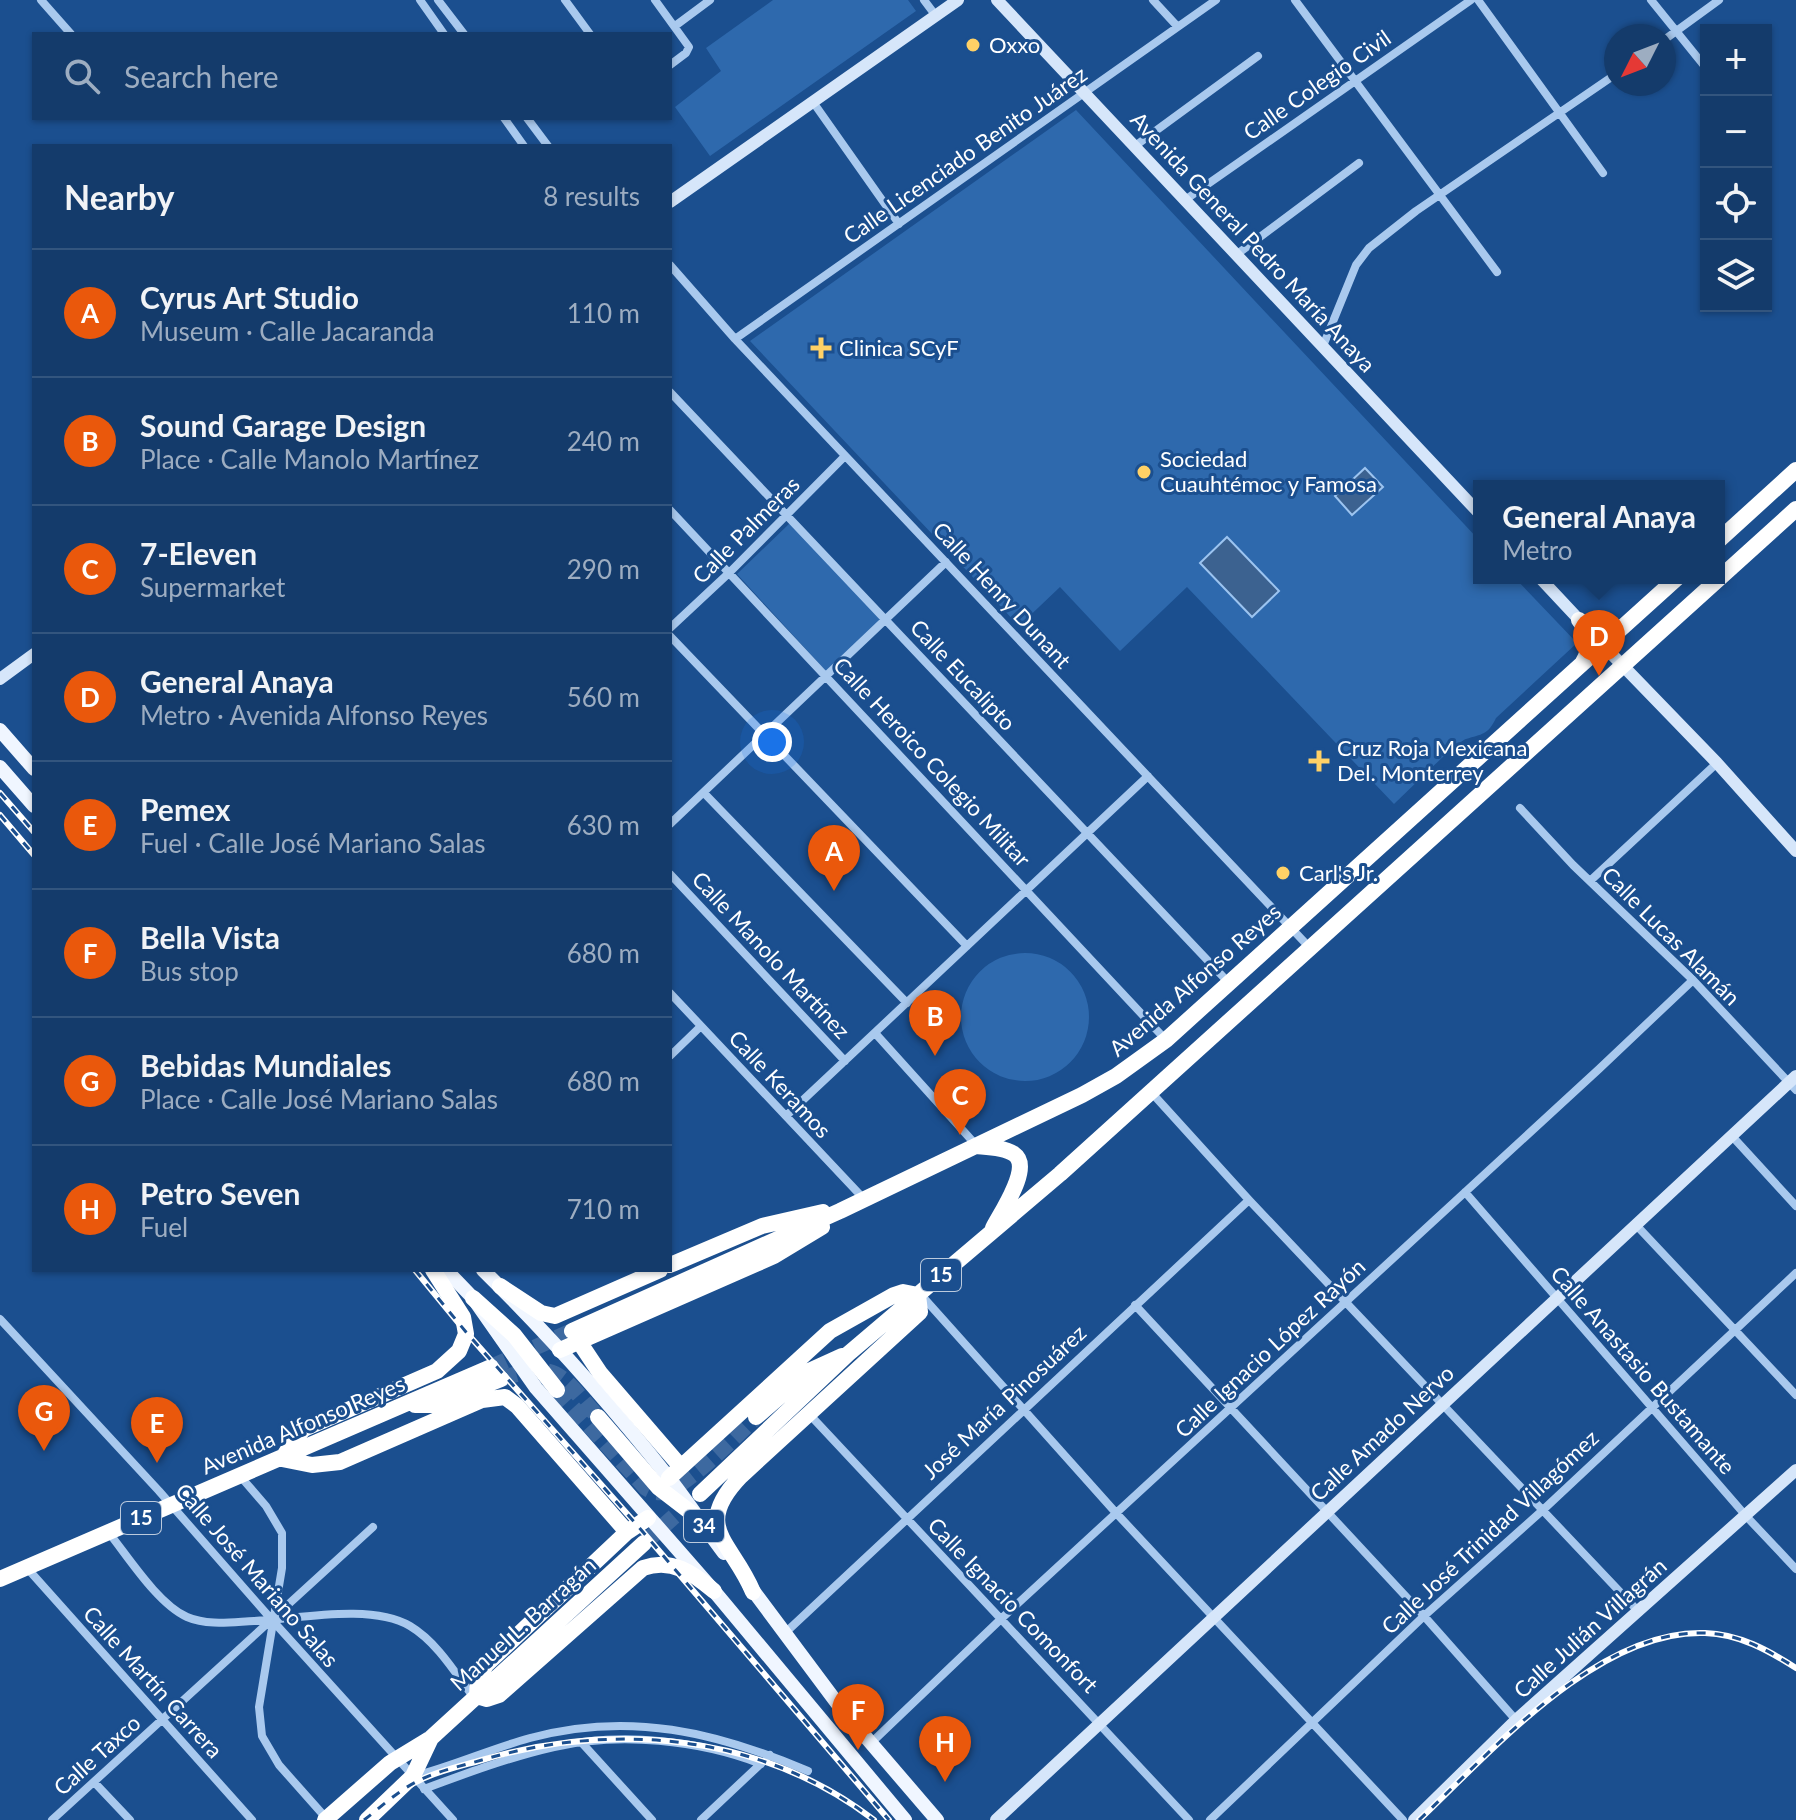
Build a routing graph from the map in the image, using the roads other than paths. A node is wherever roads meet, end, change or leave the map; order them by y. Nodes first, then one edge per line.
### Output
1 (41, 0) edge
2 (420, 0) edge
3 (438, 0) edge
4 (565, 0) edge
5 (655, 0) edge
6 (924, 0) edge
7 (958, 0) edge
8 (997, 0) edge
9 (1153, 0) edge
10 (1216, 0) edge
11 (1295, 0) edge
12 (1471, 0) edge
13 (1478, 0) edge
14 (1651, 0) edge
15 (1719, 0) edge
16 (707, 1) edge
17 (936, 16) junction
18 (1670, 24) edge
19 (675, 26) junction
20 (1177, 26) junction
21 (1676, 31) joint
22 (69, 32) edge
23 (443, 32) edge
24 (462, 32) edge
25 (589, 32) edge
26 (1258, 56) dead end
27 (1700, 61) edge
28 (672, 64) edge
29 (1354, 80) junction
30 (1604, 83) edge
31 (1085, 93) junction
32 (813, 102) junction
33 (1561, 113) junction
34 (505, 120) edge
35 (528, 120) edge
36 (523, 144) edge
37 (546, 144) edge
38 (1135, 146) junction
39 (1359, 163) dead end
40 (1603, 173) dead end
41 (1441, 197) junction
42 (1185, 200) junction
43 (672, 201) edge
44 (899, 224) junction
45 (1236, 255) junction
46 (672, 267) edge
47 (1497, 272) dead end
48 (735, 339) junction
49 (1323, 346) junction
50 (672, 394) edge
51 (845, 456) junction
52 (1796, 470) edge
53 (1796, 487) edge
54 (1771, 492) junction
55 (1473, 507) edge
56 (1796, 509) edge
57 (672, 512) edge
58 (786, 515) junction
59 (1725, 534) edge
60 (946, 562) junction
61 (730, 572) junction
62 (1725, 574) edge
63 (1546, 584) edge
64 (1670, 584) edge
65 (1714, 584) edge
66 (886, 620) junction
67 (1579, 620) junction
68 (672, 626) edge
69 (672, 638) edge
70 (1603, 646) junction
71 (32, 655) edge
72 (1624, 666) junction
73 (1577, 670) junction
74 (827, 676) junction
75 (0, 679) edge
76 (0, 730) edge
77 (765, 734) junction
78 (1717, 763) junction
79 (0, 767) edge
80 (32, 767) edge
81 (1148, 776) junction
82 (704, 793) junction
83 (32, 804) edge
84 (1520, 808) dead end
85 (672, 822) edge
86 (1087, 834) junction
87 (1796, 851) edge
88 (672, 876) edge
89 (1590, 881) junction
90 (1027, 889) junction
91 (1291, 928) junction
92 (967, 946) junction
93 (1310, 948) junction
94 (1693, 980) junction
95 (1229, 983) junction
96 (672, 995) edge
97 (907, 1003) junction
98 (701, 1026) junction
99 (875, 1033) junction
100 (1166, 1040) junction
101 (672, 1054) edge
102 (845, 1061) junction
103 (1794, 1083) edge
104 (1151, 1092) junction
105 (786, 1116) junction
106 (1731, 1135) junction
107 (976, 1146) junction
108 (1465, 1192) junction
109 (864, 1199) junction
110 (1249, 1200) junction
111 (1796, 1206) edge
112 (840, 1211) junction
113 (1637, 1226) junction
114 (988, 1237) junction
115 (672, 1264) edge
116 (434, 1272) edge
117 (448, 1272) edge
118 (485, 1272) edge
119 (655, 1272) edge
120 (1796, 1273) edge
121 (500, 1286) junction
122 (919, 1295) junction
123 (473, 1298) junction
124 (1557, 1299) junction
125 (1347, 1301) junction
126 (1135, 1305) junction
127 (0, 1319) edge
128 (1735, 1330) junction
129 (576, 1337) junction
130 (560, 1350) junction
131 (848, 1354) junction
132 (496, 1373) tunnel mouth
133 (557, 1390) tunnel mouth
134 (1796, 1395) edge
135 (1442, 1402) junction
136 (1652, 1407) junction
137 (1230, 1409) junction
138 (1022, 1410) junction
139 (810, 1415) junction
140 (598, 1417) tunnel mouth
141 (756, 1417) tunnel mouth
142 (282, 1459) junction
143 (1796, 1470) edge
144 (675, 1472) junction
145 (240, 1476) junction
146 (700, 1494) tunnel mouth
147 (171, 1505) junction
148 (1544, 1509) junction
149 (1327, 1511) junction
150 (1117, 1514) junction
151 (1746, 1516) junction
152 (648, 1518) junction
153 (698, 1518) junction
154 (905, 1518) junction
155 (373, 1527) dead end
156 (627, 1532) junction
157 (109, 1533) junction
158 (644, 1543) tunnel mouth
159 (27, 1568) junction
160 (1796, 1569) edge
161 (0, 1579) edge
162 (714, 1591) junction
163 (753, 1592) junction
164 (1639, 1612) junction
165 (1424, 1616) junction
166 (1002, 1618) junction
167 (1213, 1619) junction
168 (272, 1620) junction
169 (785, 1633) junction
170 (475, 1697) junction
171 (162, 1720) junction
172 (1516, 1720) junction
173 (1312, 1723) junction
174 (1101, 1724) junction
175 (431, 1738) junction
176 (582, 1743) junction
177 (871, 1743) junction
178 (770, 1755) junction
179 (397, 1759) junction
180 (761, 1764) junction
181 (808, 1771) dead end
182 (94, 1782) junction
183 (419, 1783) junction
184 (445, 1811) junction
185 (52, 1820) edge
186 (130, 1820) edge
187 (252, 1820) edge
188 (326, 1820) edge
189 (367, 1820) edge
190 (435, 1820) edge
191 (453, 1820) edge
192 (652, 1820) edge
193 (701, 1820) edge
194 (905, 1820) edge
195 (937, 1820) edge
196 (996, 1820) edge
197 (1189, 1820) edge
198 (1210, 1820) edge
199 (1403, 1820) edge
200 (1414, 1820) edge

1 - 22 street
2 - 23 street
3 - 24 street
4 - 25 street
5 - 19 street
6 - 17 street
7 - 17 street
8 - 31 street, Avenida General Pedro María Anaya
9 - 20 street
10 - 20 street, Calle Licenciado Benito Juárez
11 - 29 street
12 - 29 street, Calle Colegio Civil
13 - 33 street
14 - 18 street
15 - 21 street
16 - 19 street
17 - 32 street
19 - 28 street
20 - 31 street, Calle Licenciado Benito Juárez
21 - 27 street
26 - 38 street
29 - 41 street
29 - 42 street, Calle Colegio Civil
30 - 33 street
31 - 38 street, Avenida General Pedro María Anaya
31 - 44 street, Calle Licenciado Benito Juárez
32 - 43 street
32 - 44 street
33 - 40 street
33 - 41 street
34 - 36 street
35 - 37 street
38 - 42 street, Avenida General Pedro María Anaya
39 - 45 street
41 - 47 street
41 - 49 street
42 - 45 street, Avenida General Pedro María Anaya
44 - 48 street, Calle Licenciado Benito Juárez
45 - 49 street, Avenida General Pedro María Anaya
46 - 48 street, Calle Henry Dunant
48 - 51 street, Calle Henry Dunant
49 - 55 street, Avenida General Pedro María Anaya
50 - 58 street, Calle Eucalipto
51 - 58 street, Calle Palmeras
51 - 60 street, Calle Henry Dunant
52 - 54 highway
53 - 54 highway
54 - 59 highway
56 - 62 highway, 15
57 - 61 street, Calle Heroico Colegio Militar
58 - 61 street, Calle Palmeras
58 - 66 street, Calle Eucalipto
60 - 66 street
60 - 81 street, Calle Henry Dunant
61 - 68 street, Calle Palmeras
61 - 74 street, Calle Heroico Colegio Militar
63 - 67 street
64 - 70 highway, Avenida Alfonso Reyes
65 - 72 highway, 15
66 - 74 street
66 - 86 street, Calle Eucalipto
67 - 70 street
67 - 73 highway
69 - 77 street
70 - 72 street
70 - 73 highway, Avenida Alfonso Reyes
71 - 75 street
72 - 78 street
72 - 93 highway, 15
73 - 91 highway, Avenida Alfonso Reyes
74 - 77 street
74 - 90 street, Calle Heroico Colegio Militar
76 - 80 main road
77 - 82 street
77 - 92 street
78 - 87 street
78 - 89 street
79 - 83 main road
81 - 86 street
81 - 91 street, Calle Henry Dunant
82 - 85 street
82 - 97 street
84 - 89 street, Calle Lucas Alamán
86 - 90 street
86 - 95 street, Calle Eucalipto
88 - 102 street, Calle Manolo Martínez
89 - 94 street, Calle Lucas Alamán
90 - 92 street
90 - 100 street, Calle Heroico Colegio Militar
91 - 93 street, Calle Henry Dunant
91 - 95 highway, Avenida Alfonso Reyes
92 - 97 street
93 - 104 highway, 15
94 - 103 street, Calle Lucas Alamán
94 - 108 street, Calle Ignacio López Rayón
95 - 100 highway, Avenida Alfonso Reyes
96 - 98 street, Calle Keramos
97 - 99 street
98 - 101 street
98 - 105 street, Calle Keramos
99 - 102 street
99 - 107 street, Calle Manolo Martínez
100 - 107 highway, Avenida Alfonso Reyes
102 - 105 street
103 - 106 street, Calle Amado Nervo
104 - 110 street
104 - 114 highway, 15
105 - 109 street, Calle Keramos
106 - 111 street
106 - 113 street, Calle Amado Nervo
107 - 109 highway, Avenida Alfonso Reyes
107 - 114 highway
108 - 124 street, Calle Anastasio Bustamante
108 - 125 street, Calle Ignacio López Rayón
109 - 112 highway, Avenida Alfonso Reyes
110 - 125 street
110 - 126 street, José María Pinosuárez
112 - 115 highway
112 - 129 highway
113 - 124 street, Calle Amado Nervo
113 - 128 street
114 - 122 highway, 15
116 - 142 highway
117 - 123 main road, 34
118 - 121 main road, 34
119 - 121 highway
120 - 128 street, Calle José Trinidad Villagómez
121 - 130 main road, 34
122 - 131 highway, 15
122 - 138 street
122 - 139 highway
122 - 144 highway
123 - 133 highway
123 - 152 main road, 34
124 - 135 street, Calle Amado Nervo
124 - 136 street, Calle Anastasio Bustamante
125 - 135 street
125 - 137 street, Calle Ignacio López Rayón
126 - 137 street
126 - 138 street, José María Pinosuárez
127 - 147 street, Calle José Mariano Salas
128 - 134 street
128 - 136 street, Calle José Trinidad Villagómez
129 - 130 highway
129 - 144 highway
130 - 144 main road, 34
131 - 141 highway
131 - 146 highway, 15
132 - 142 highway, Avenida Alfonso Reyes / 15
135 - 148 street
135 - 149 street, Calle Amado Nervo
136 - 148 street, Calle José Trinidad Villagómez
136 - 151 street, Calle Anastasio Bustamante
137 - 149 street
137 - 150 street, Calle Ignacio López Rayón
138 - 150 street
138 - 154 street, José María Pinosuárez
139 - 154 street, Calle Ignacio Comonfort
139 - 163 highway
140 - 153 highway
142 - 145 highway, Avenida Alfonso Reyes / 15
142 - 156 highway
143 - 151 street, Calle Julián Villagrán
144 - 153 main road, 34
145 - 147 highway, Avenida Alfonso Reyes / 15
145 - 168 street
147 - 157 highway, Avenida Alfonso Reyes / 15
147 - 168 street, Calle José Mariano Salas
148 - 164 street
148 - 165 street, Calle José Trinidad Villagómez
149 - 165 street
149 - 167 street, Calle Amado Nervo
150 - 166 street, Calle Ignacio López Rayón
150 - 167 street
151 - 160 street, Calle Anastasio Bustamante
151 - 164 street, Calle Julián Villagrán
152 - 156 highway
152 - 162 main road, 34
153 - 163 main road, 34
154 - 166 street, Calle Ignacio Comonfort
154 - 169 street, José María Pinosuárez
155 - 168 street, Calle Taxco
156 - 170 highway
157 - 159 highway, Avenida Alfonso Reyes / 15
157 - 168 street
158 - 170 highway, Manuel L. Barragán
159 - 161 highway, Avenida Alfonso Reyes / 15
159 - 171 street, Calle Martín Carrera
162 - 170 highway
162 - 194 main road, 34
163 - 169 main road, 34
164 - 172 street, Calle Julián Villagrán
165 - 172 street
165 - 173 street, Calle José Trinidad Villagómez
166 - 174 street, Calle Ignacio Comonfort
166 - 177 street, Calle Ignacio López Rayón
167 - 173 street
167 - 174 street, Calle Amado Nervo
168 - 170 street
168 - 171 street, Calle Taxco
168 - 179 street, Calle José Mariano Salas
168 - 188 street
169 - 177 main road, 34
170 - 175 highway, Manuel L. Barragán
171 - 182 street, Calle Taxco
171 - 187 street, Calle Martín Carrera
172 - 200 street, Calle Julián Villagrán
173 - 198 street, Calle José Trinidad Villagómez
173 - 199 street
174 - 196 street, Calle Amado Nervo
174 - 197 street, Calle Ignacio Comonfort
175 - 179 highway, Manuel L. Barragán
175 - 183 highway, Manuel L. Barragán
176 - 180 street
176 - 183 street
176 - 192 street
177 - 195 main road, 34
178 - 180 street
178 - 181 street
178 - 183 street
179 - 183 street, Calle José Mariano Salas
179 - 188 highway, Manuel L. Barragán
180 - 193 street
182 - 185 street, Calle Taxco
182 - 186 street
183 - 184 street, Calle José Mariano Salas
183 - 189 highway, Manuel L. Barragán
184 - 190 street
184 - 191 street, Calle José Mariano Salas

